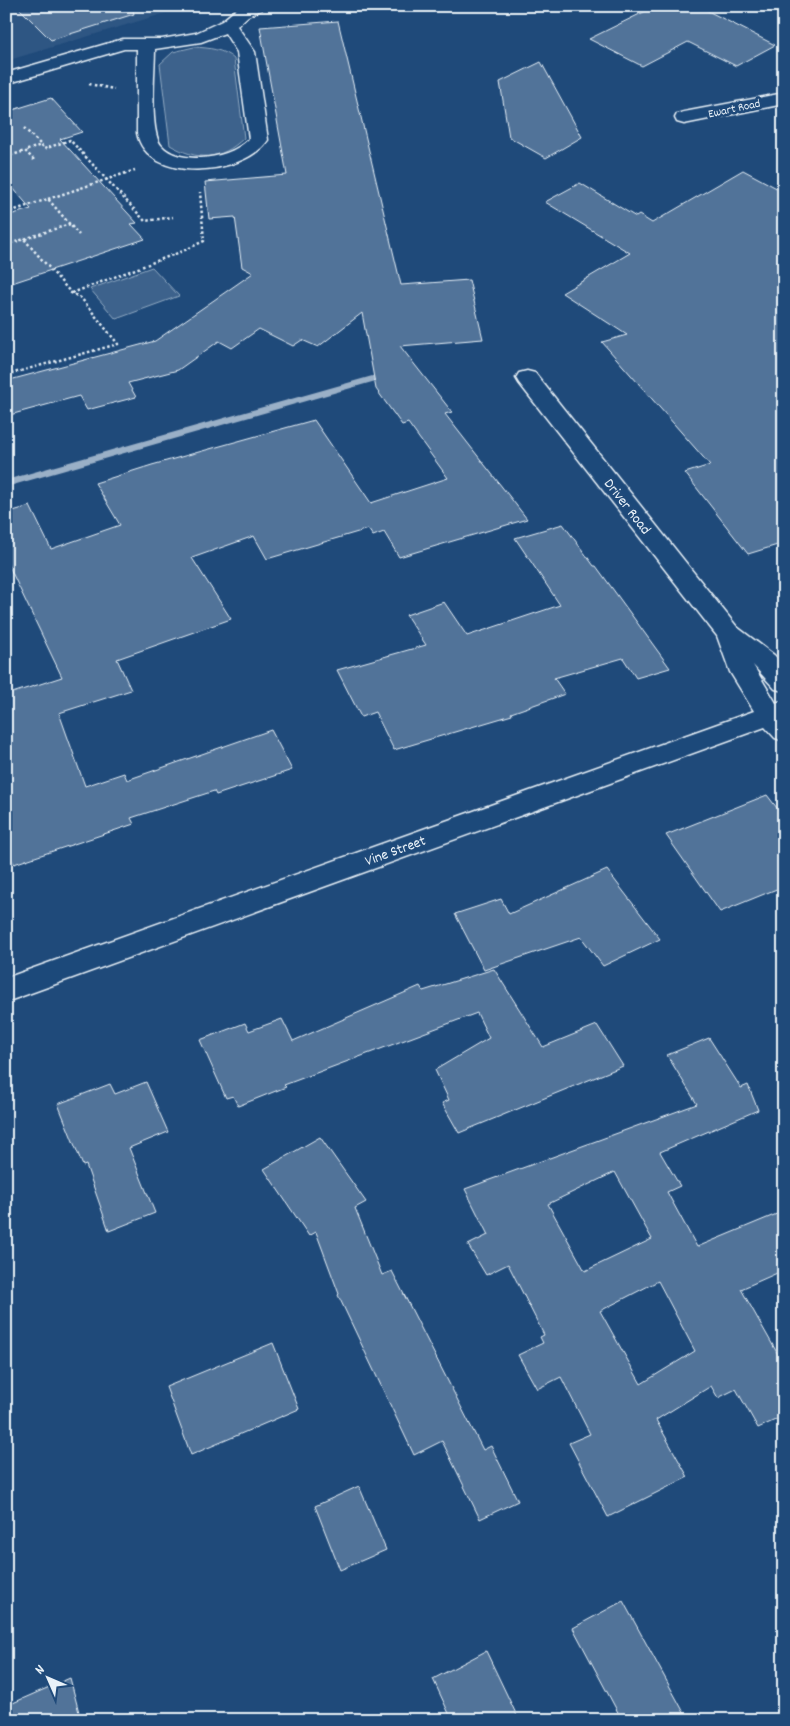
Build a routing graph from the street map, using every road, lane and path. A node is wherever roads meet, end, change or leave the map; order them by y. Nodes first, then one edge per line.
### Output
1 (255, 6) edge
2 (228, 25) junction
3 (146, 44) junction
4 (61, 63) junction
5 (6, 79) edge
6 (144, 93) junction
7 (784, 98) edge
8 (684, 118) dead end
9 (24, 128) dead end
10 (41, 146) junction
11 (25, 151) junction
12 (6, 157) edge
13 (169, 159) junction
14 (34, 160) dead end
15 (198, 164) junction
16 (107, 179) junction
17 (48, 199) junction
18 (6, 213) edge
19 (173, 217) dead end
20 (70, 224) junction
21 (79, 235) dead end
22 (24, 239) junction
23 (6, 245) edge
24 (71, 293) junction
25 (6, 374) edge
26 (528, 378) dead end
27 (728, 633) junction
28 (784, 682) edge
29 (779, 719) edge
30 (6, 990) edge

1 - 2 street
2 - 3 street
2 - 15 street
3 - 4 street
3 - 6 street
4 - 5 street
4 - 6 path
6 - 13 street
7 - 8 street, Ewart Road
9 - 10 path
10 - 11 path
10 - 16 path
11 - 12 path
11 - 14 path
13 - 15 street
13 - 16 path
15 - 24 path
16 - 17 path
16 - 19 path
17 - 18 path
17 - 20 path
20 - 21 path
20 - 22 path
22 - 23 path
22 - 24 path
24 - 25 path
26 - 27 street, Driver Road
27 - 28 street, Driver Road
27 - 29 street, Driver Road
29 - 30 street, Vine Street

